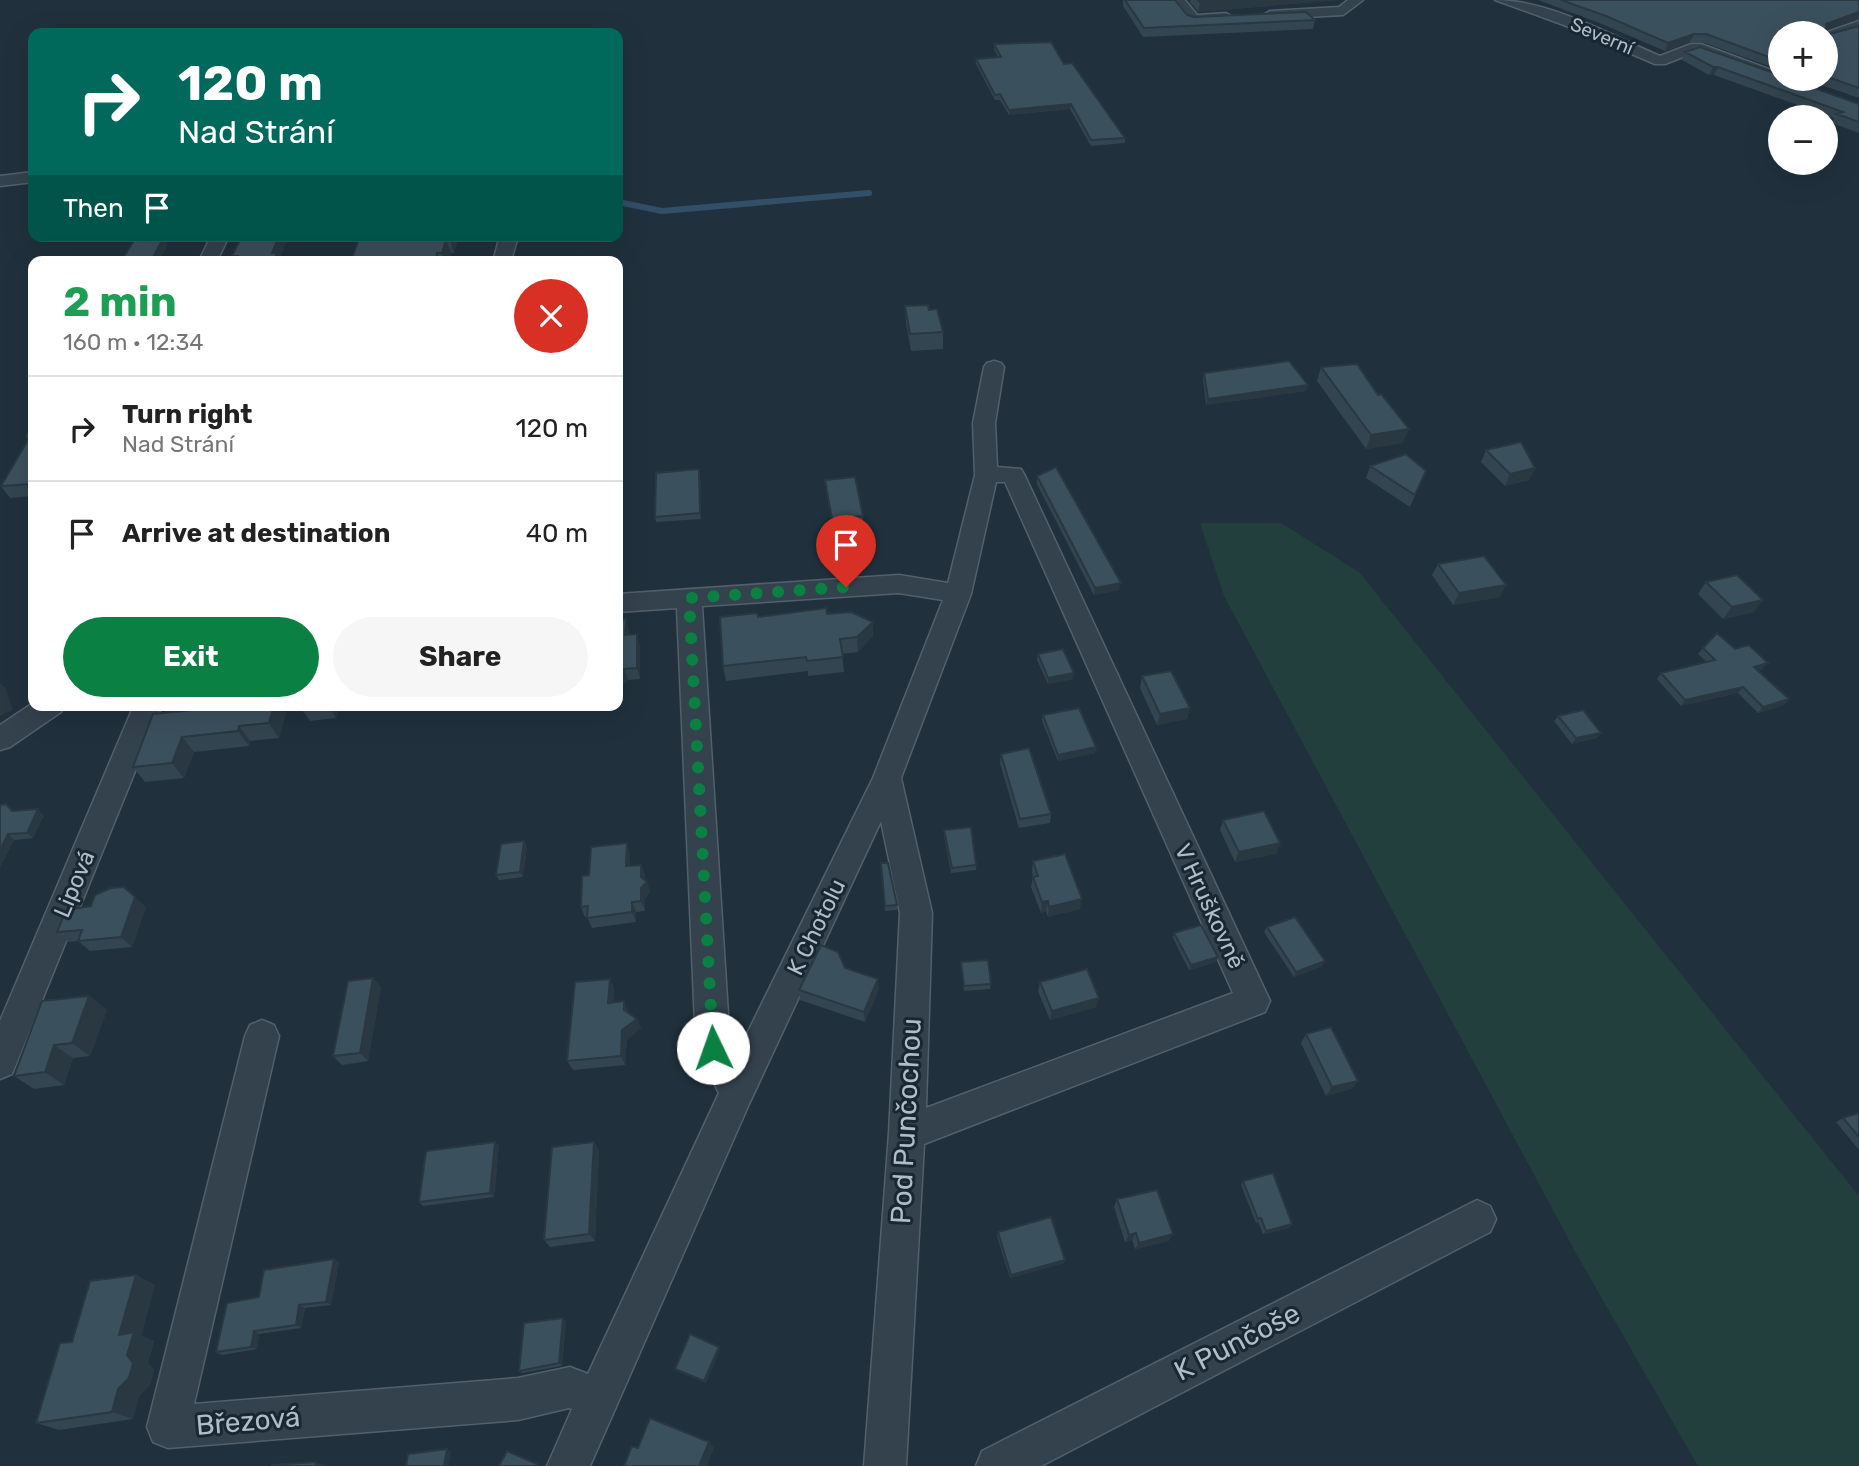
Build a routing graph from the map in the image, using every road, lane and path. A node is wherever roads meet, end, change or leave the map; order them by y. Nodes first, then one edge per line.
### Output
1 (1178, 0) edge
2 (1356, 0) edge
3 (1502, 0) edge
4 (1859, 25) edge
5 (1849, 43) edge
6 (1768, 73) edge
7 (28, 178) edge
8 (0, 181) edge
9 (994, 367) dead end
10 (1000, 474) junction
11 (958, 594) junction
12 (689, 598) junction
13 (623, 603) edge
14 (42, 711) edge
15 (146, 711) edge
16 (0, 739) edge
17 (887, 778) junction
18 (262, 1036) dead end
19 (0, 1062) edge
20 (737, 1092) junction
21 (907, 1133) junction
22 (1477, 1219) dead end
23 (598, 1400) junction
24 (568, 1466) edge
25 (885, 1466) edge
26 (997, 1466) edge

1 - 2 street
3 - 6 street, Severní
4 - 5 street
7 - 8 street
9 - 10 street, K Chotolu
10 - 11 street, K Chotolu
10 - 21 street, V Hruškovně
11 - 12 street
11 - 17 street, K Chotolu
12 - 13 street
12 - 20 street
14 - 16 street
15 - 19 street, Lipová
17 - 20 street, K Chotolu
17 - 21 street, Pod Punčochou
18 - 23 street, Březová
20 - 23 street, K Chotolu
21 - 25 street, Pod Punčochou
22 - 26 street, K Punčoše
23 - 24 street, K Chotolu

